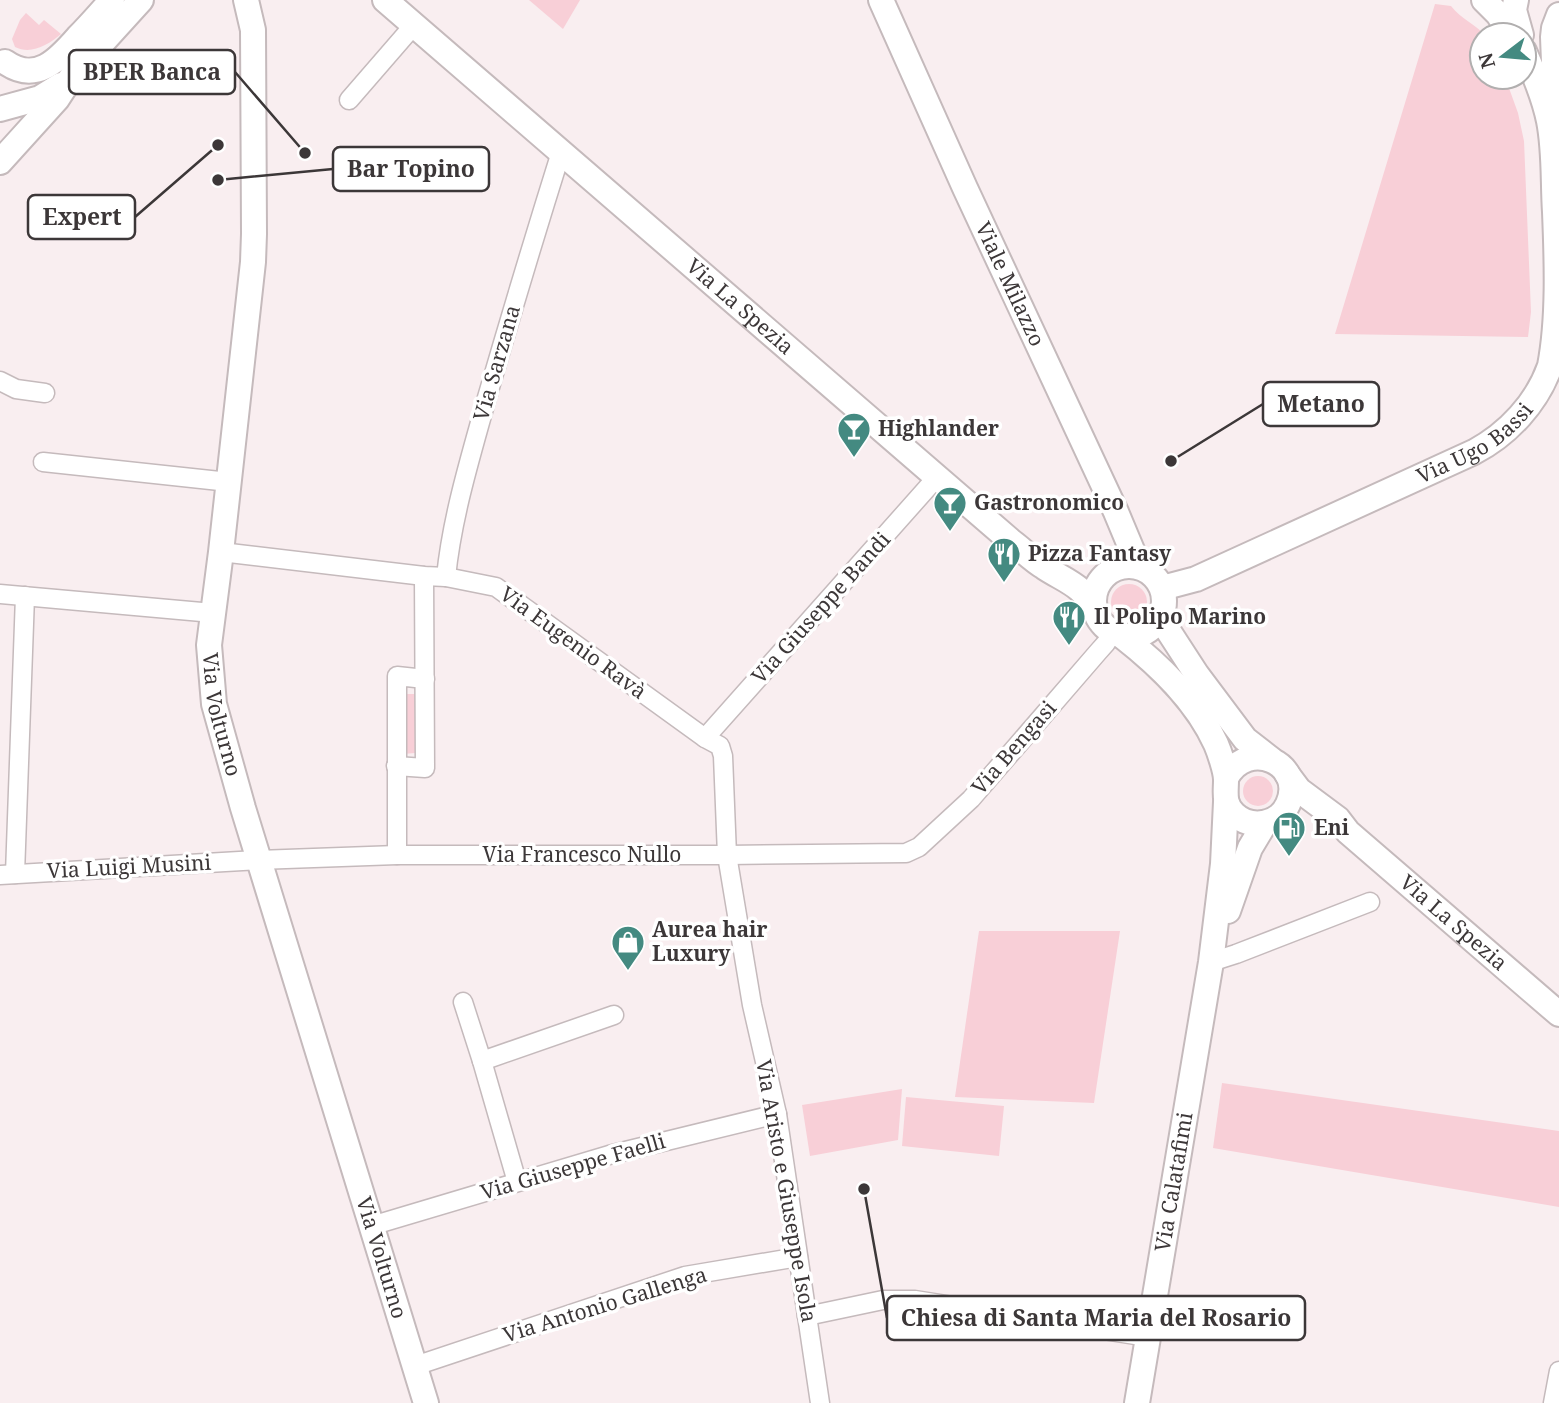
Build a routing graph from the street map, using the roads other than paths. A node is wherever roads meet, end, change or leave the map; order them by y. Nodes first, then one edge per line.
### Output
1 (112, 0) edge
2 (141, 0) edge
3 (246, 0) edge
4 (385, 0) edge
5 (881, 0) edge
6 (1484, 0) edge
7 (1513, 0) edge
8 (1559, 15) edge
9 (1503, 21) edge
10 (1517, 21) edge
11 (414, 25) junction
12 (2, 59) edge
13 (72, 76) junction
14 (1538, 85) edge
15 (349, 100) dead end
16 (0, 108) edge
17 (1552, 144) junction
18 (561, 152) junction
19 (0, 162) edge
20 (0, 381) edge
21 (45, 393) dead end
22 (43, 462) dead end
23 (937, 477) junction
24 (229, 482) junction
25 (221, 552) junction
26 (1139, 567) junction
27 (424, 576) junction
28 (446, 577) junction
29 (1162, 588) junction
30 (0, 594) edge
31 (25, 596) junction
32 (1095, 611) junction
33 (213, 613) junction
34 (1160, 618) junction
35 (1117, 634) junction
36 (425, 678) junction
37 (0, 733) edge
38 (19, 733) junction
39 (705, 738) junction
40 (396, 766) junction
41 (1280, 767) junction
42 (1226, 790) junction
43 (1268, 822) junction
44 (1348, 832) junction
45 (906, 853) joint
46 (397, 855) junction
47 (727, 855) junction
48 (258, 860) junction
49 (7, 875) edge
50 (1370, 902) dead end
51 (1211, 962) junction
52 (463, 1002) dead end
53 (1559, 1014) edge
54 (614, 1015) dead end
55 (482, 1060) junction
56 (777, 1114) junction
57 (517, 1182) junction
58 (371, 1226) junction
59 (798, 1257) junction
60 (807, 1316) junction
61 (1148, 1338) junction
62 (415, 1366) junction
63 (1559, 1371) edge
64 (426, 1403) edge
65 (820, 1403) edge
66 (1137, 1403) edge
67 (1553, 1403) edge

1 - 12 street
2 - 13 street
3 - 24 street, Via Volturno
4 - 11 street, Via La Spezia
5 - 26 street, Viale Milazzo
6 - 7 street
6 - 9 street
7 - 10 street
8 - 17 street
11 - 15 street
11 - 18 street, Via La Spezia
12 - 16 street
13 - 16 street
13 - 19 street
14 - 17 street, Via Ugo Bassi
17 - 29 street, Via Ugo Bassi
18 - 23 street, Via La Spezia
18 - 28 street, Via Sarzana
20 - 21 street
22 - 24 street
23 - 32 street, Via La Spezia
23 - 39 street, Via Giuseppe Bandi
24 - 25 street, Via Volturno
25 - 27 street, Via Eugenio Ravà
25 - 33 street, Via Volturno
26 - 29 street
26 - 32 street
27 - 28 street, Via Eugenio Ravà
27 - 36 street
28 - 39 street, Via Eugenio Ravà
29 - 34 street
30 - 31 street
31 - 33 street
31 - 38 street
32 - 35 street, Via La Spezia
33 - 48 street, Via Volturno
34 - 35 street
34 - 41 street, Via La Spezia
35 - 42 street, Via La Spezia
35 - 45 street, Via Bengasi
36 - 40 street
36 - 40 street
37 - 38 street
38 - 49 street
39 - 47 street, Via Eugenio Ravà
40 - 46 street
41 - 42 street
41 - 43 street
41 - 44 street, Via La Spezia
42 - 43 street, Via La Spezia
42 - 51 street, Via Calatafimi
43 - 44 street, Via La Spezia
43 - 51 street, Via Calatafimi
44 - 53 street, Via La Spezia
45 - 47 street, Via Francesco Nullo
46 - 47 street, Via Francesco Nullo
46 - 48 street, Via Francesco Nullo
47 - 56 street, Via Aristo e Giuseppe Isola
48 - 49 street, Via Luigi Musini
48 - 58 street, Via Volturno
50 - 51 street
51 - 61 street, Via Calatafimi
52 - 55 street
54 - 55 street
55 - 57 street
56 - 57 street, Via Giuseppe Faelli
56 - 59 street, Via Aristo e Giuseppe Isola
57 - 58 street, Via Giuseppe Faelli
58 - 62 street, Via Volturno
59 - 60 street, Via Aristo e Giuseppe Isola
59 - 62 street, Via Antonio Gallenga
60 - 61 street
60 - 65 street, Via Aristo e Giuseppe Isola
61 - 66 street, Via Calatafimi
62 - 64 street, Via Volturno
63 - 67 street

